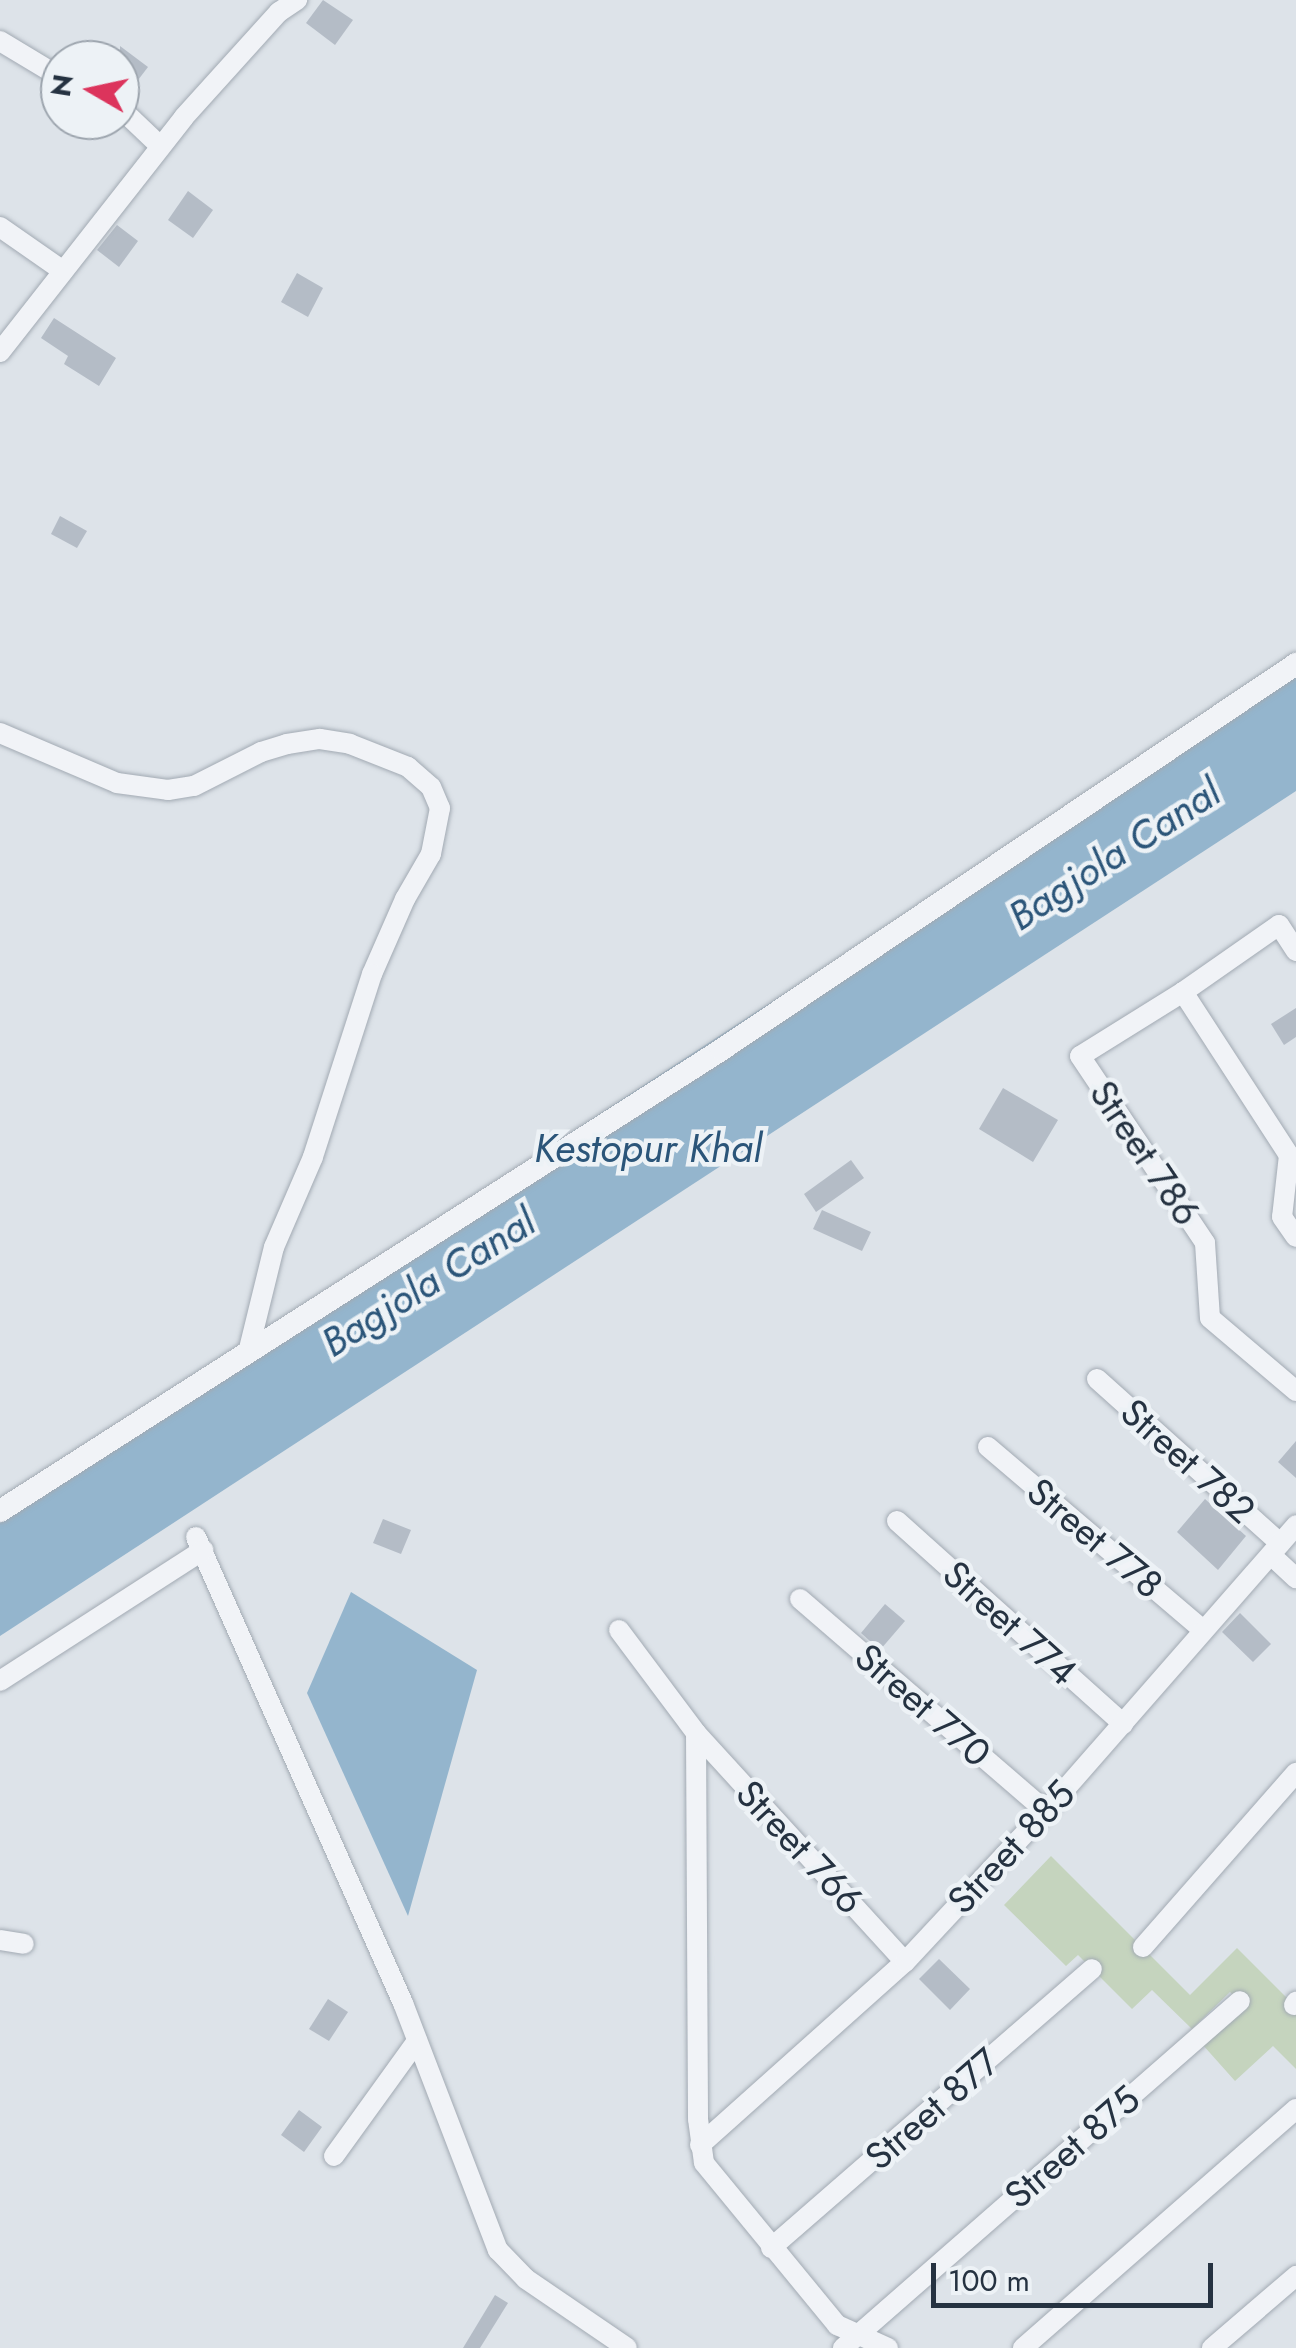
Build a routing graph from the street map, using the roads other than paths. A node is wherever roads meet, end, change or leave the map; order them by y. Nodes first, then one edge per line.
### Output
1 (298, 0) edge
2 (0, 41) edge
3 (40, 65) edge
4 (140, 127) edge
5 (160, 146) junction
6 (0, 227) edge
7 (63, 271) junction
8 (0, 352) edge
9 (1296, 664) edge
10 (0, 733) edge
11 (1296, 952) edge
12 (1183, 992) junction
13 (1292, 1154) edge
14 (1296, 1238) edge
15 (249, 1349) junction
16 (1097, 1379) dead end
17 (1296, 1391) edge
18 (988, 1446) dead end
19 (0, 1510) edge
20 (897, 1521) dead end
21 (1296, 1524) edge
22 (1275, 1549) junction
23 (1296, 1578) edge
24 (800, 1599) dead end
25 (1202, 1629) junction
26 (619, 1630) dead end
27 (0, 1681) edge
28 (1123, 1724) junction
29 (696, 1733) junction
30 (1296, 1773) edge
31 (1046, 1810) junction
32 (0, 1940) edge
33 (24, 1944) dead end
34 (1142, 1947) dead end
35 (905, 1962) junction
36 (1092, 1970) dead end
37 (1240, 2001) dead end
38 (417, 2041) junction
39 (1296, 2109) edge
40 (700, 2145) junction
41 (334, 2156) dead end
42 (771, 2248) junction
43 (1296, 2276) edge
44 (858, 2332) junction
45 (627, 2348) edge
46 (843, 2348) edge
47 (888, 2348) edge
48 (1023, 2348) edge
49 (1212, 2348) edge

1 - 5 street
2 - 3 street
4 - 5 street
5 - 7 street
6 - 7 street
7 - 8 street
9 - 15 street
10 - 15 street
11 - 12 street
12 - 13 street
12 - 17 street, Street 786
13 - 14 street
15 - 19 street
16 - 22 street, Street 782
18 - 25 street, Street 778
20 - 28 street, Street 774
21 - 22 street, Street 885
22 - 23 street, Street 782
22 - 25 street, Street 885
24 - 31 street, Street 770
25 - 28 street, Street 885
26 - 29 street, Street 766
27 - 38 street
28 - 31 street, Street 885
29 - 35 street, Street 766
29 - 40 street
30 - 34 street
31 - 35 street, Street 885
32 - 33 street
35 - 40 street, Street 885
36 - 42 street, Street 877
37 - 44 street, Street 875
38 - 41 street
38 - 45 street
39 - 48 street
40 - 42 street
42 - 44 street
43 - 49 street
44 - 46 street, Street 875
44 - 47 street

